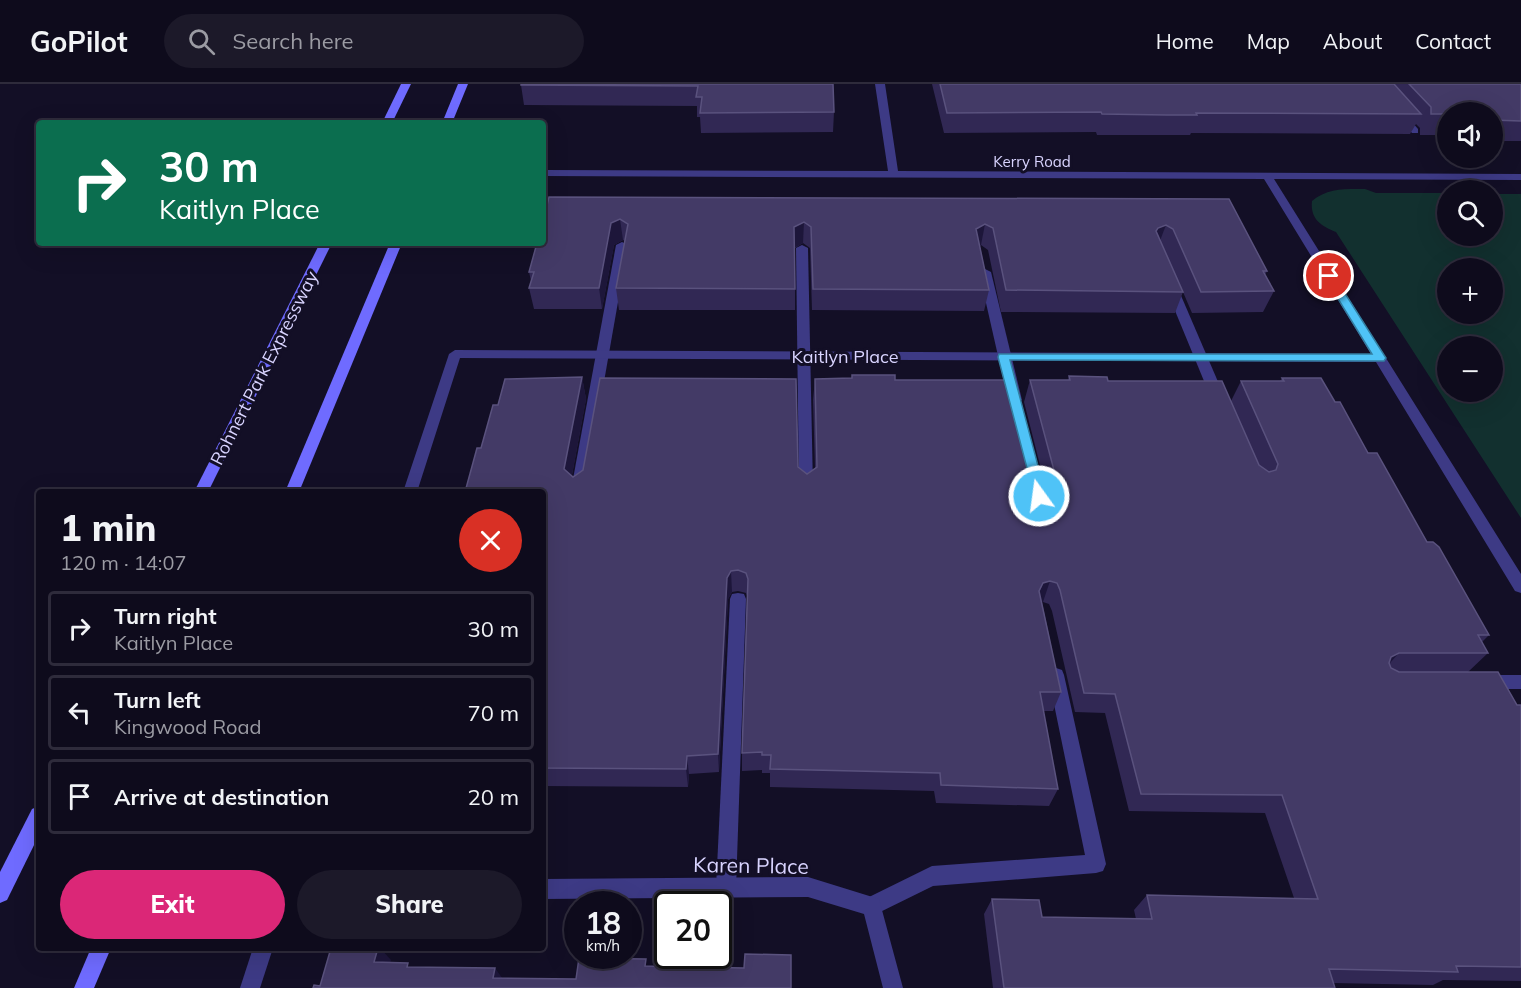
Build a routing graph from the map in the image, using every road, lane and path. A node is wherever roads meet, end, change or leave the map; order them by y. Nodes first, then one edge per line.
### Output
1 (406, 84) edge
2 (463, 84) edge
3 (880, 84) edge
4 (1374, 84) edge
5 (388, 120) edge
6 (448, 120) edge
7 (1415, 130) edge
8 (546, 173) edge
9 (894, 176) junction
10 (1268, 177) junction
11 (1521, 177) edge
12 (622, 245) edge
13 (324, 246) edge
14 (395, 246) edge
15 (802, 248) dead end
16 (983, 262) edge
17 (1165, 272) edge
18 (604, 355) junction
19 (803, 356) junction
20 (1003, 357) junction
21 (1201, 357) junction
22 (1380, 358) junction
23 (1226, 416) edge
24 (1019, 418) edge
25 (806, 488) edge
26 (203, 489) edge
27 (293, 489) edge
28 (411, 489) edge
29 (578, 490) edge
30 (1521, 587) edge
31 (738, 599) dead end
32 (1052, 657) edge
33 (1464, 682) edge
34 (1521, 682) edge
35 (36, 821) edge
36 (546, 888) edge
37 (726, 888) junction
38 (0, 893) edge
39 (872, 906) junction
40 (100, 951) edge
41 (262, 951) edge
42 (84, 988) edge
43 (250, 988) edge
44 (893, 988) edge

1 - 5 main road
2 - 6 main road
3 - 9 street
4 - 7 street
8 - 9 street, Kerry Road
9 - 10 street, Kerry Road
10 - 11 street, Kerry Road
10 - 22 street
12 - 18 street
13 - 26 main road, Rohnert Park Expressway
14 - 27 main road
15 - 19 street
16 - 20 street
17 - 21 street
18 - 19 street, Kaitlyn Place
18 - 28 street, Kaitlyn Place
18 - 29 street
19 - 20 street, Kaitlyn Place
19 - 25 street
20 - 21 street, Kaitlyn Place
20 - 24 street
21 - 22 street, Kaitlyn Place
21 - 23 street
22 - 30 street
31 - 37 street
32 - 39 street
33 - 34 street
35 - 38 main road
36 - 37 street, Karen Place
37 - 39 street, Karen Place
39 - 44 street
40 - 42 main road
41 - 43 street

